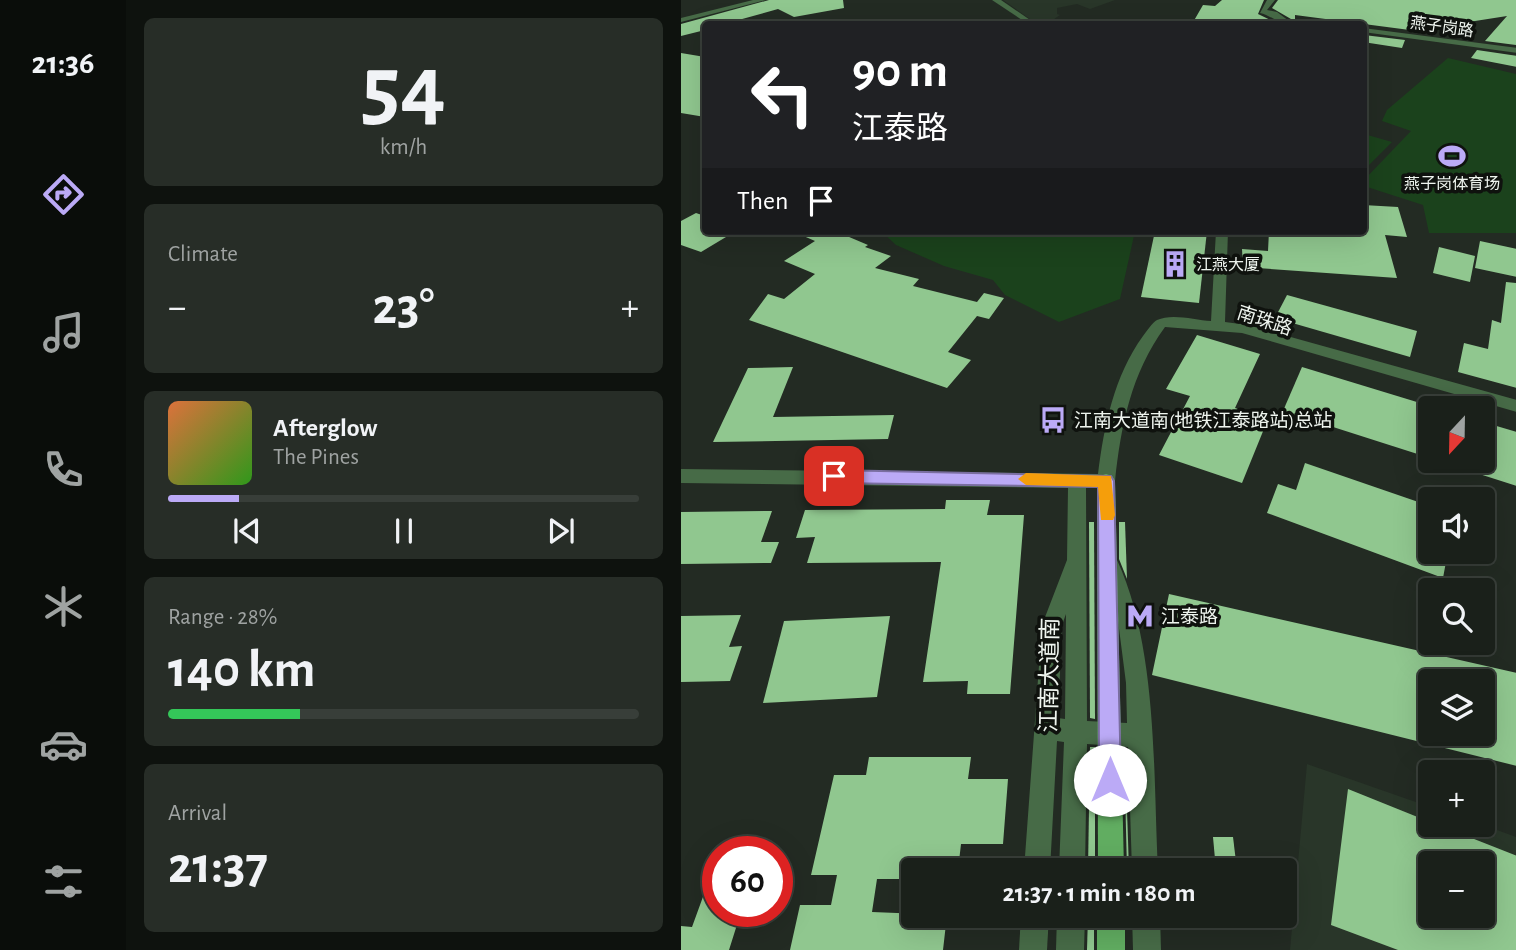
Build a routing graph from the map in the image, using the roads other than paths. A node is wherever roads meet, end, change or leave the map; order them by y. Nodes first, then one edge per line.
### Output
1 (762, 0) edge
2 (996, 0) edge
3 (1271, 0) edge
4 (681, 20) edge
5 (1028, 21) edge
6 (1283, 21) edge
7 (1367, 31) edge
8 (1516, 51) edge
9 (1222, 235) edge
10 (1218, 325) junction
11 (1516, 406) edge
12 (1516, 415) edge
13 (681, 476) edge
14 (1077, 480) junction
15 (1106, 481) junction
16 (1078, 556) junction
17 (1108, 560) junction
18 (1044, 729) junction
19 (1076, 733) junction
20 (1109, 735) junction
21 (1140, 736) junction
22 (1038, 858) edge
23 (1072, 858) edge
24 (1111, 858) edge
25 (1145, 858) edge
26 (1034, 928) edge
27 (1071, 928) edge
28 (1111, 928) edge
29 (1146, 928) edge
30 (1033, 950) edge
31 (1070, 950) edge
32 (1111, 950) edge
33 (1147, 950) edge

1 - 4 street
2 - 5 street
3 - 6 street
7 - 8 street, 燕子岗路
9 - 10 street
10 - 11 street, 南珠路
10 - 12 street, 南珠路
10 - 15 street
13 - 14 street
14 - 15 street
14 - 16 street, 江南大道南
15 - 17 main road
16 - 18 street
16 - 19 street, 江南大道南
17 - 20 main road
17 - 21 street
18 - 19 street
18 - 22 street
19 - 20 street
19 - 23 street, 江南大道南
20 - 21 street
20 - 24 main road
21 - 25 street
26 - 30 street
27 - 31 street
28 - 32 main road
29 - 33 street

